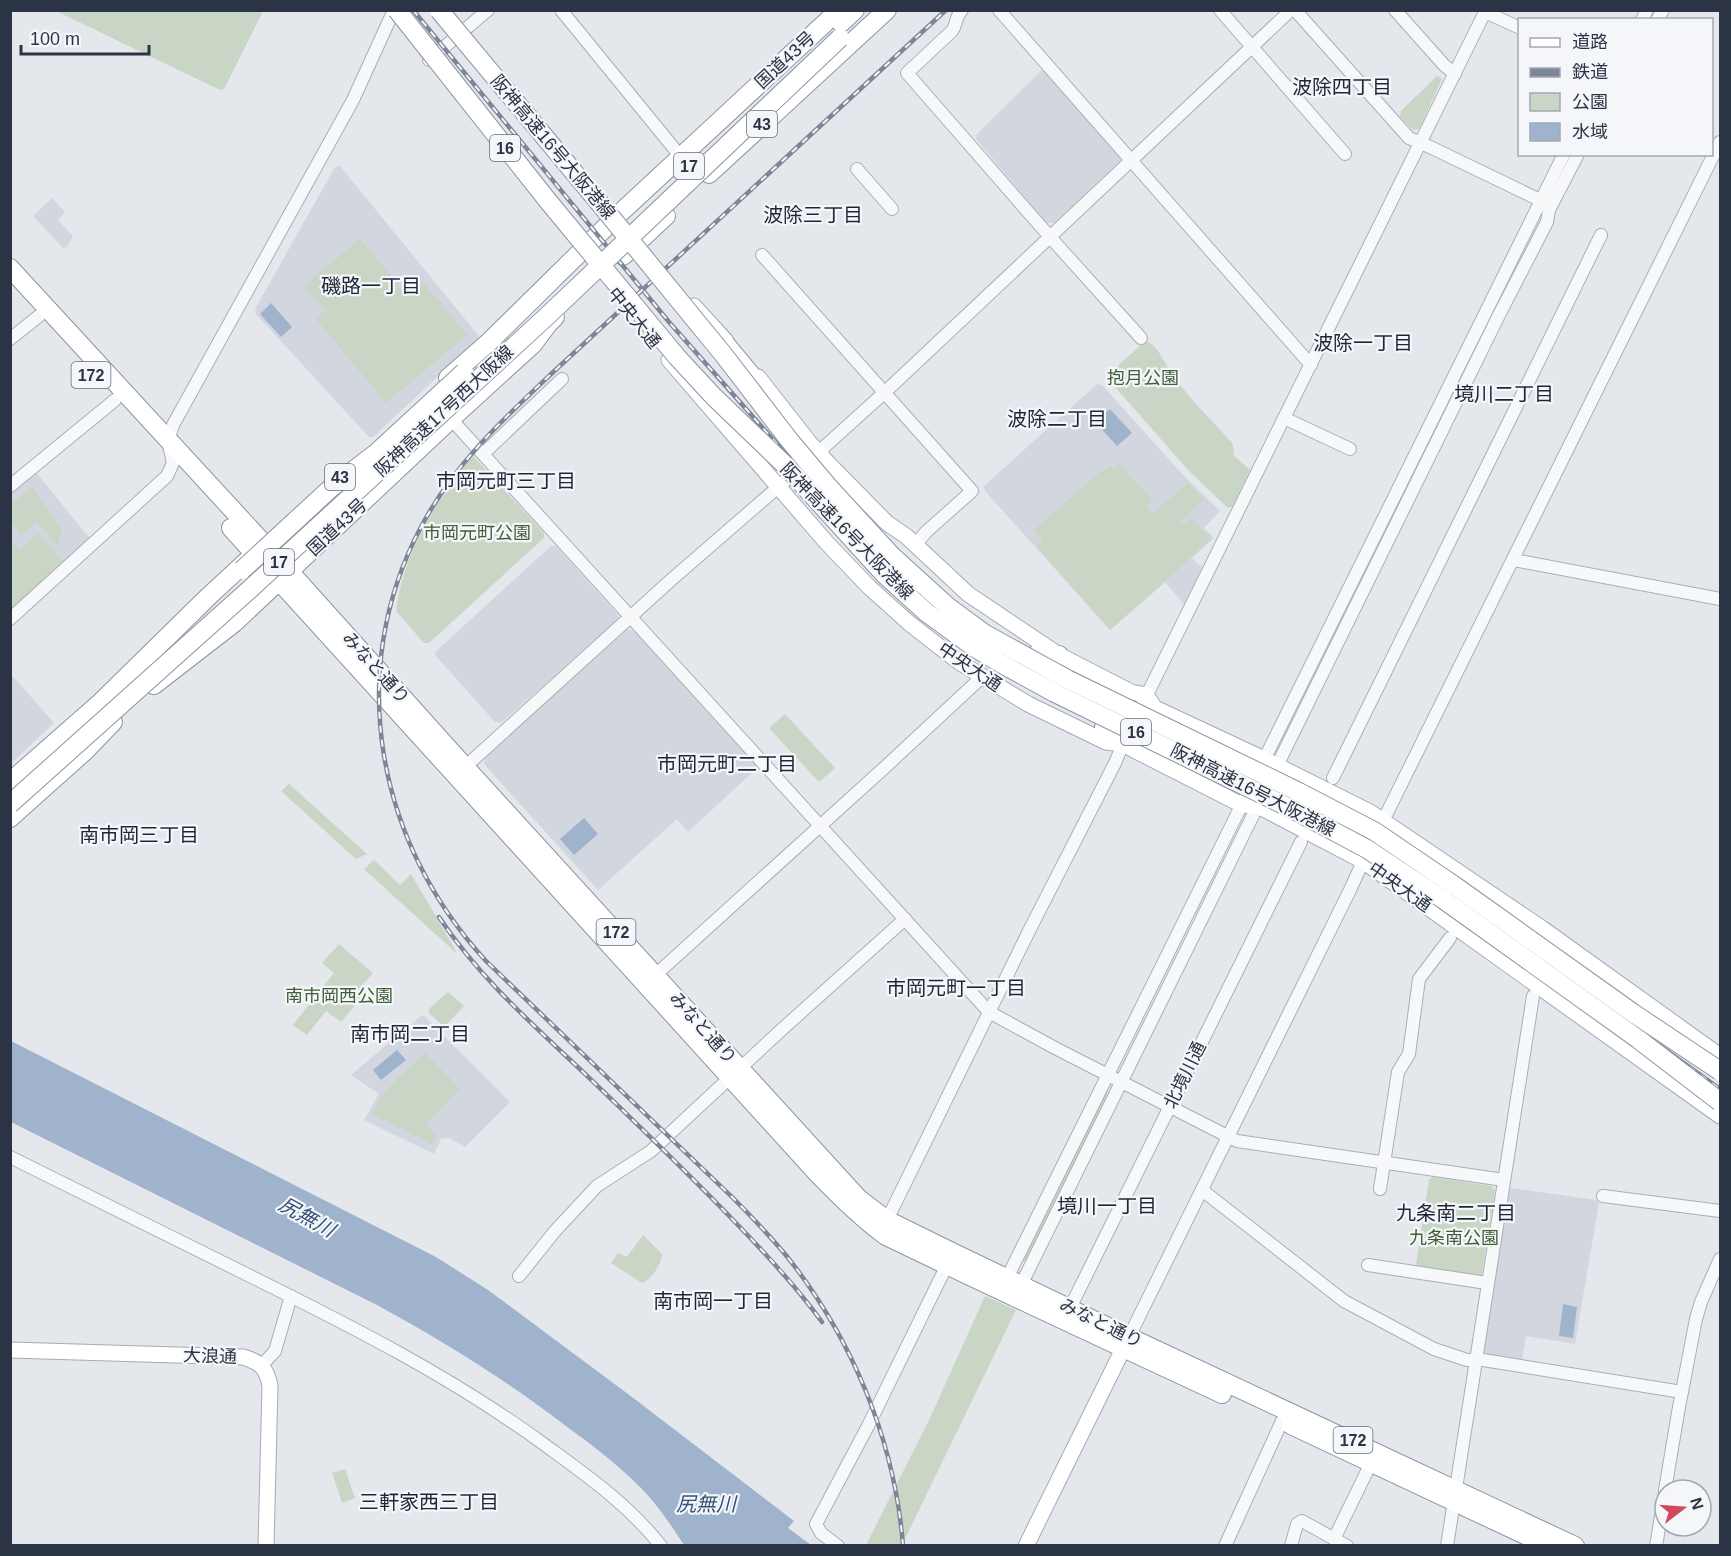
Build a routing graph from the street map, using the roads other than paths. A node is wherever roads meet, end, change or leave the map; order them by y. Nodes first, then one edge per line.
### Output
1 (442, 10) edge
2 (488, 10) edge
3 (561, 10) edge
4 (838, 10) edge
5 (855, 10) edge
6 (870, 10) edge
7 (887, 10) edge
8 (962, 10) edge
9 (999, 10) edge
10 (1220, 10) edge
11 (1293, 10) edge
12 (1395, 10) edge
13 (1485, 11) edge
14 (393, 12) edge
15 (1518, 27) edge
16 (463, 33) junction
17 (1251, 48) junction
18 (836, 58) junction
19 (429, 60) junction
20 (1455, 74) junction
21 (1720, 142) edge
22 (1420, 143) junction
23 (1345, 154) dead end
24 (1563, 156) edge
25 (1577, 156) edge
26 (681, 157) junction
27 (1131, 161) junction
28 (856, 169) dead end
29 (652, 183) junction
30 (1546, 206) junction
31 (892, 208) dead end
32 (618, 216) junction
33 (1601, 235) dead end
34 (1050, 237) junction
35 (640, 241) junction
36 (580, 252) junction
37 (762, 255) dead end
38 (10, 268) edge
39 (661, 279) junction
40 (552, 280) junction
41 (608, 281) junction
42 (10, 286) edge
43 (571, 303) junction
44 (39, 316) junction
45 (548, 324) junction
46 (1140, 338) dead end
47 (10, 339) edge
48 (475, 354) junction
49 (1311, 366) junction
50 (562, 379) dead end
51 (884, 393) junction
52 (115, 400) junction
53 (1284, 418) junction
54 (451, 419) junction
55 (168, 441) junction
56 (1350, 448) dead end
57 (818, 453) junction
58 (483, 454) junction
59 (173, 463) junction
60 (1403, 478) junction
61 (1416, 484) junction
62 (10, 486) edge
63 (778, 487) junction
64 (915, 545) junction
65 (259, 550) junction
66 (1514, 560) junction
67 (284, 576) junction
68 (1720, 599) edge
69 (630, 617) junction
70 (10, 619) edge
71 (175, 642) junction
72 (1059, 655) junction
73 (170, 662) junction
74 (982, 677) junction
75 (1146, 695) junction
76 (101, 702) junction
77 (113, 722) junction
78 (1123, 744) junction
79 (1271, 762) junction
80 (465, 767) junction
81 (10, 776) edge
82 (1333, 778) dead end
83 (10, 782) edge
84 (10, 789) edge
85 (10, 804) edge
86 (1242, 805) junction
87 (1257, 806) junction
88 (10, 811) edge
89 (10, 818) edge
90 (1383, 820) junction
91 (820, 825) junction
92 (1301, 842) dead end
93 (1363, 861) junction
94 (905, 920) junction
95 (1450, 938) dead end
96 (651, 980) junction
97 (1533, 996) dead end
98 (989, 1012) junction
99 (1720, 1056) edge
100 (1720, 1071) edge
101 (735, 1073) junction
102 (1108, 1075) junction
103 (1120, 1082) junction
104 (1720, 1102) edge
105 (1169, 1107) junction
106 (1720, 1116) edge
107 (1227, 1137) junction
108 (10, 1157) edge
109 (1384, 1162) junction
110 (1503, 1180) junction
111 (1380, 1189) dead end
112 (1202, 1190) junction
113 (1603, 1196) dead end
114 (1720, 1211) edge
115 (887, 1220) junction
116 (1720, 1258) edge
117 (947, 1265) junction
118 (1368, 1265) dead end
119 (519, 1276) dead end
120 (1014, 1281) junction
121 (1487, 1283) junction
122 (291, 1296) junction
123 (1070, 1308) junction
124 (1126, 1343) junction
125 (10, 1350) edge
126 (1475, 1360) junction
127 (262, 1365) junction
128 (1682, 1392) junction
129 (1282, 1421) junction
130 (1371, 1463) junction
131 (1667, 1478) edge
132 (1455, 1495) junction
133 (1334, 1539) junction
134 (266, 1545) edge
135 (661, 1545) edge
136 (838, 1545) edge
137 (1026, 1545) edge
138 (1225, 1545) edge
139 (1291, 1545) edge
140 (1347, 1545) edge
141 (1447, 1545) edge
142 (1547, 1545) edge
143 (1575, 1545) edge

1 - 16 main road
1 - 39 highway, 阪神高速16号大阪港線 / 16, bridge
2 - 16 street
3 - 26 street
4 - 26 highway, 国道43号 / 43
5 - 71 highway, 阪神高速17号西大阪線 / 17, bridge
6 - 73 highway, 阪神高速17号西大阪線 / 17, bridge
7 - 18 highway, 国道43号 / 43
8 - 34 street
9 - 27 street
10 - 17 street
11 - 17 street
11 - 22 street
12 - 20 street
13 - 15 street
13 - 20 street
14 - 19 main road, 中央大通
14 - 41 highway, 阪神高速16号大阪港線 / 16, bridge
14 - 55 street
16 - 19 street
16 - 32 main road
17 - 23 street
17 - 27 street
18 - 29 highway, 国道43号
18 - 35 highway, 国道43号 / 43
19 - 36 main road, 中央大通
20 - 22 street
21 - 66 street
22 - 30 street
22 - 49 street
24 - 30 street
25 - 30 street
26 - 29 highway, 国道43号 / 43
27 - 34 street
27 - 49 street
28 - 31 street
29 - 32 highway, 国道43号 / 43
30 - 60 street
30 - 61 street
32 - 35 main road
32 - 36 highway, 国道43号 / 43
33 - 82 street
34 - 46 street
34 - 51 street
35 - 41 highway, 国道43号 / 43
35 - 57 main road
36 - 40 highway, 国道43号 / 43
36 - 41 main road, 中央大通
37 - 51 street
38 - 55 highway, みなと通り / 172
39 - 72 highway, bridge
39 - 100 highway, 阪神高速16号大阪港線 / 16, bridge
40 - 43 highway
40 - 48 highway, 国道43号 / 43
41 - 43 highway, 国道43号 / 43
41 - 63 main road, 中央大通
41 - 78 highway, bridge
41 - 104 highway, 阪神高速16号大阪港線 / 16, bridge
42 - 44 highway, みなと通り / 172
43 - 45 highway, 国道43号 / 43
44 - 47 street
44 - 52 highway, みなと通り / 172
45 - 54 highway, 国道43号 / 43
45 - 73 highway, bridge
48 - 65 highway, 国道43号 / 43
48 - 71 highway, bridge
49 - 53 street
50 - 58 street
51 - 57 street
51 - 64 street
52 - 59 highway, みなと通り / 172
52 - 62 street
53 - 56 street
53 - 75 street
54 - 58 street
54 - 67 highway, 国道43号 / 43
55 - 59 street
55 - 65 highway, みなと通り / 172
57 - 63 street
57 - 64 main road
58 - 69 street
59 - 65 highway, みなと通り / 172
59 - 70 street
60 - 61 street
60 - 79 street
61 - 79 street
63 - 69 street
63 - 74 main road, 中央大通
64 - 72 main road
65 - 67 highway, みなと通り / 172
65 - 76 highway, 国道43号 / 43
66 - 68 street
66 - 90 street
67 - 77 highway, 国道43号 / 43
67 - 80 highway, みなと通り / 172
67 - 96 highway, みなと通り / 172
69 - 80 street
69 - 91 street
71 - 84 highway, 阪神高速17号西大阪線 / 17
72 - 75 main road
73 - 85 highway, 阪神高速17号西大阪線 / 17, bridge
74 - 78 main road, 中央大通
74 - 91 street
75 - 78 street
75 - 79 main road
76 - 81 highway, 43
76 - 83 highway, 国道43号 / 43
77 - 88 highway, 国道43号 / 43
77 - 89 highway, 43
78 - 86 main road, 中央大通
78 - 98 street
79 - 86 street
79 - 87 street
79 - 90 main road
80 - 96 highway, みなと通り / 172
86 - 87 main road, 中央大通
86 - 102 street
87 - 93 main road, 中央大通
87 - 103 street
90 - 93 street
90 - 99 main road
91 - 94 street
91 - 96 street
92 - 105 street, 北境川通
93 - 106 main road, 中央大通
93 - 107 street
94 - 98 street
94 - 101 street
95 - 109 street
96 - 101 highway, みなと通り / 172
97 - 110 street
98 - 102 street
98 - 115 street
101 - 115 highway, みなと通り / 172
101 - 117 highway, みなと通り / 172
101 - 119 street
102 - 103 street
102 - 120 street
103 - 105 street
103 - 120 street
105 - 107 street
105 - 123 street, 北境川通
107 - 109 street
107 - 112 street
108 - 122 street
109 - 110 street
109 - 111 street
110 - 121 street
112 - 124 street
112 - 126 street
113 - 114 street
115 - 120 highway, みなと通り / 172
116 - 128 street
117 - 124 highway, みなと通り / 172
117 - 136 street
118 - 121 street
120 - 123 highway, みなと通り / 172
121 - 126 street
122 - 127 street
122 - 135 street
123 - 124 highway, みなと通り / 172
124 - 129 highway, みなと通り / 172
124 - 132 highway, みなと通り / 172
124 - 137 main road
125 - 127 main road, 大浪通
126 - 128 street
126 - 132 street
127 - 134 main road, 大浪通
128 - 131 street
129 - 130 highway, みなと通り / 172
129 - 138 street
130 - 132 highway, みなと通り / 172
130 - 133 street
132 - 141 street
132 - 142 highway, みなと通り / 172
132 - 143 highway, みなと通り / 172
133 - 139 street
133 - 140 street

